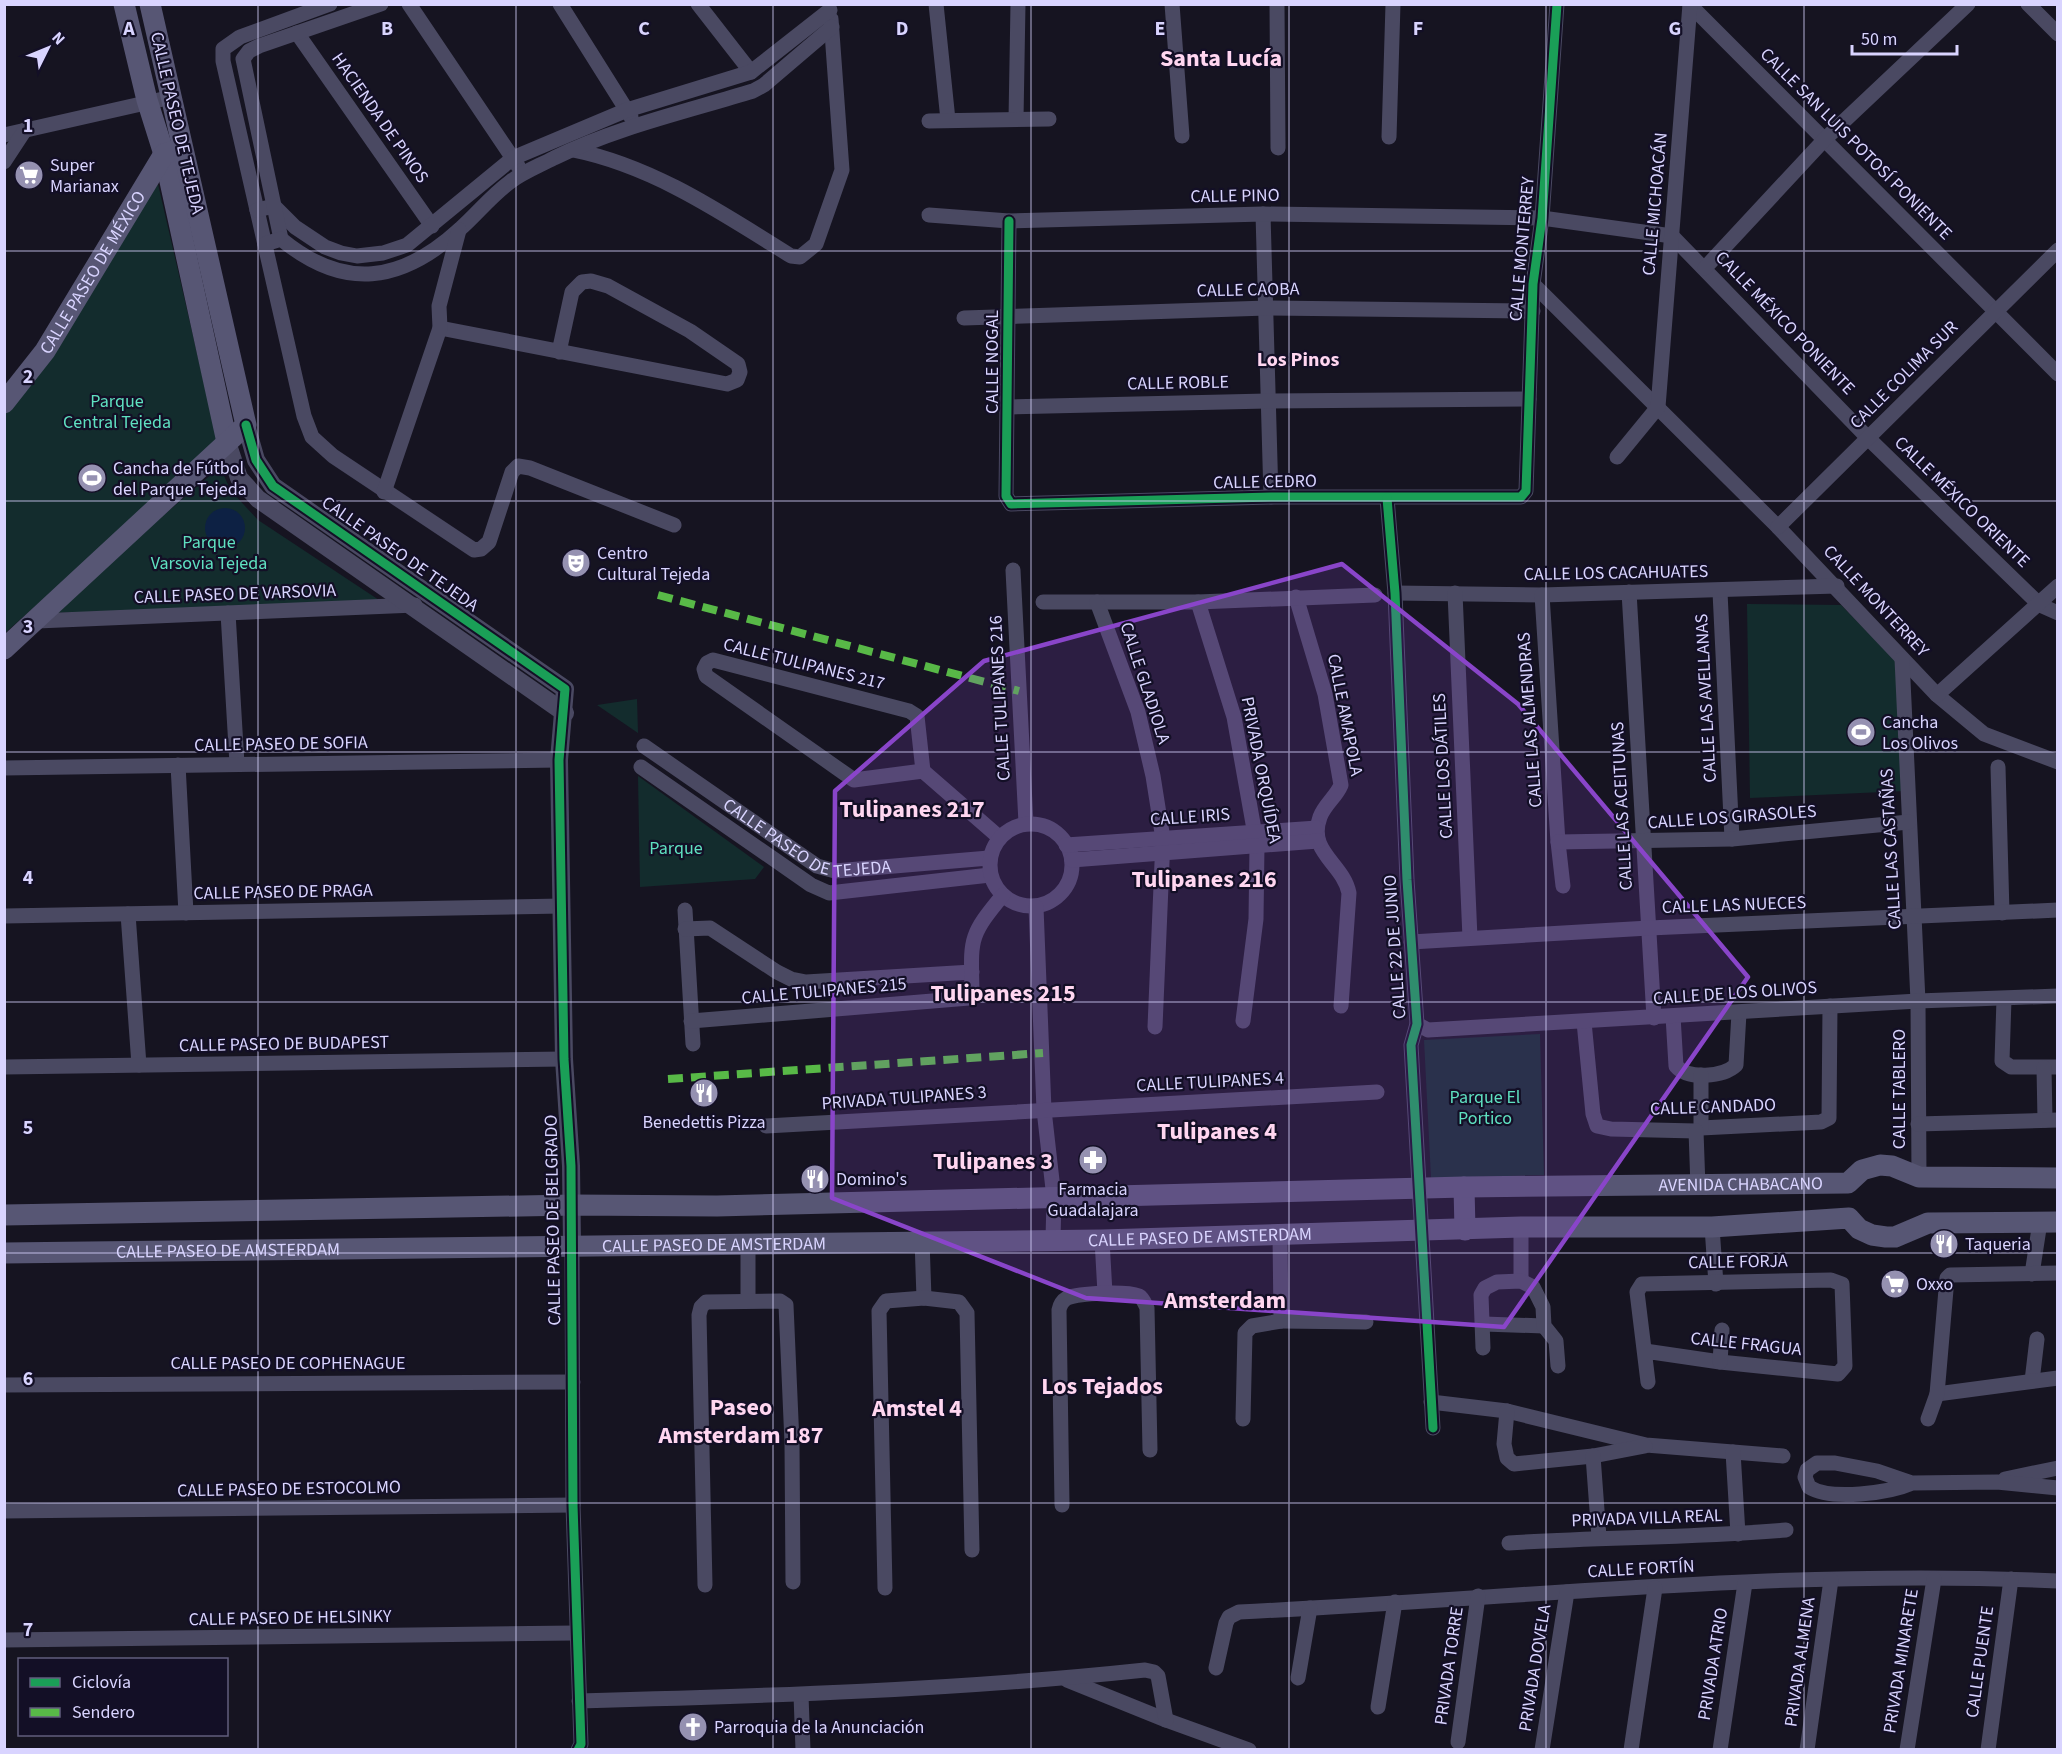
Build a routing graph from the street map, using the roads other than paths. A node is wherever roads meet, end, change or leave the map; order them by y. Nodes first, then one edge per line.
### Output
1 (124, 4) edge
2 (330, 4) edge
3 (381, 4) edge
4 (409, 4) edge
5 (560, 4) edge
6 (698, 4) edge
7 (936, 4) edge
8 (1018, 4) edge
9 (1172, 4) edge
10 (1276, 4) edge
11 (1393, 4) edge
12 (1557, 4) edge
13 (1968, 4) edge
14 (2028, 4) edge
15 (1690, 5) edge
16 (830, 7) edge
17 (152, 13) edge
18 (128, 25) junction
19 (832, 27) junction
20 (297, 33) junction
21 (2058, 34) edge
22 (751, 72) junction
23 (171, 97) junction
24 (147, 100) junction
25 (627, 110) junction
26 (1016, 119) junction
27 (1049, 119) dead end
28 (948, 120) junction
29 (929, 121) dead end
30 (637, 128) junction
31 (25, 130) junction
32 (4, 135) edge
33 (1182, 136) dead end
34 (1389, 137) dead end
35 (1825, 139) junction
36 (1278, 148) dead end
37 (571, 149) junction
38 (172, 152) junction
39 (513, 158) junction
40 (4, 162) edge
41 (524, 173) junction
42 (274, 206) junction
43 (257, 210) junction
44 (1263, 214) junction
45 (928, 215) dead end
46 (1542, 218) junction
47 (1009, 221) junction
48 (432, 226) junction
49 (459, 230) junction
50 (1672, 236) junction
51 (281, 239) junction
52 (265, 244) junction
53 (2058, 250) edge
54 (1705, 268) junction
55 (1533, 284) junction
56 (1267, 308) junction
57 (1533, 311) junction
58 (1994, 311) junction
59 (1008, 317) junction
60 (964, 318) dead end
61 (440, 328) junction
62 (559, 352) junction
63 (2058, 374) edge
64 (1529, 399) junction
65 (1267, 401) junction
66 (4, 403) edge
67 (1008, 407) junction
68 (1658, 407) junction
69 (246, 425) junction
70 (1869, 439) junction
71 (227, 442) junction
72 (1617, 457) dead end
73 (384, 492) junction
74 (1523, 495) joint
75 (1271, 497) junction
76 (1387, 498) junction
77 (1008, 502) joint
78 (674, 525) dead end
79 (1778, 527) junction
80 (1013, 570) dead end
81 (1837, 586) junction
82 (2058, 586) edge
83 (1629, 591) junction
84 (1720, 592) junction
85 (1395, 593) junction
86 (1455, 593) junction
87 (430, 594) junction
88 (1376, 595) dead end
89 (1542, 595) junction
90 (1296, 597) junction
91 (1043, 602) dead end
92 (1097, 602) junction
93 (1198, 602) junction
94 (2040, 605) junction
95 (413, 606) junction
96 (228, 613) junction
97 (2058, 613) edge
98 (38, 621) junction
99 (4, 649) edge
100 (1902, 659) junction
101 (565, 689) joint
102 (1937, 695) junction
103 (564, 713) junction
104 (644, 746) dead end
105 (559, 760) junction
106 (2058, 762) edge
107 (237, 764) junction
108 (178, 765) junction
109 (641, 767) dead end
110 (1998, 767) dead end
111 (4, 768) edge
112 (922, 771) junction
113 (1909, 822) junction
114 (1026, 823) junction
115 (1318, 835) junction
116 (1000, 838) junction
117 (1256, 839) junction
118 (1732, 839) junction
119 (1558, 842) junction
120 (1642, 842) junction
121 (1066, 845) junction
122 (1163, 847) junction
123 (989, 858) junction
124 (1072, 860) junction
125 (990, 875) junction
126 (1563, 886) dead end
127 (1003, 895) junction
128 (562, 906) junction
129 (1036, 907) junction
130 (2058, 909) edge
131 (685, 910) dead end
132 (186, 913) junction
133 (2002, 913) junction
134 (128, 914) junction
135 (4, 916) edge
136 (1914, 918) junction
137 (685, 928) junction
138 (1649, 928) junction
139 (1470, 938) junction
140 (1411, 942) junction
141 (972, 972) junction
142 (2058, 996) edge
143 (2004, 999) junction
144 (1918, 1001) junction
145 (1341, 1006) dead end
146 (1830, 1006) junction
147 (1739, 1013) junction
148 (1673, 1016) junction
149 (1654, 1018) junction
150 (691, 1021) junction
151 (1243, 1021) dead end
152 (1584, 1022) junction
153 (1417, 1024) junction
154 (1155, 1027) dead end
155 (693, 1044) dead end
156 (564, 1059) junction
157 (139, 1065) junction
158 (4, 1067) edge
159 (2051, 1067) edge
160 (1701, 1075) junction
161 (1377, 1092) dead end
162 (1044, 1110) junction
163 (2051, 1120) edge
164 (1918, 1124) junction
165 (766, 1126) dead end
166 (1699, 1130) junction
167 (1919, 1177) junction
168 (2058, 1178) edge
169 (1848, 1183) junction
170 (1698, 1186) junction
171 (1464, 1187) junction
172 (1417, 1189) junction
173 (1054, 1198) junction
174 (572, 1205) junction
175 (4, 1215) edge
176 (1849, 1218) junction
177 (2049, 1222) edge
178 (1521, 1227) junction
179 (1712, 1227) junction
180 (1465, 1230) junction
181 (1421, 1232) junction
182 (1280, 1235) junction
183 (1053, 1239) junction
184 (922, 1240) junction
185 (1102, 1240) junction
186 (748, 1243) junction
187 (572, 1244) junction
188 (4, 1252) edge
189 (2032, 1274) junction
190 (2058, 1274) edge
191 (1527, 1284) junction
192 (1716, 1284) junction
193 (1105, 1293) junction
194 (924, 1298) junction
195 (748, 1301) junction
196 (1281, 1321) junction
197 (1366, 1322) dead end
198 (1484, 1324) junction
199 (1544, 1326) junction
200 (1722, 1330) dead end
201 (2037, 1339) dead end
202 (1483, 1348) dead end
203 (1645, 1351) junction
204 (1720, 1362) junction
205 (1558, 1366) dead end
206 (1843, 1371) joint
207 (2058, 1378) edge
208 (2032, 1381) junction
209 (573, 1382) junction
210 (1648, 1382) dead end
211 (4, 1385) edge
212 (1937, 1394) junction
213 (1431, 1402) junction
214 (1507, 1411) junction
215 (1243, 1419) dead end
216 (1928, 1419) dead end
217 (1433, 1428) dead end
218 (1646, 1445) junction
219 (1150, 1450) dead end
220 (1733, 1452) junction
221 (1593, 1456) junction
222 (1783, 1456) dead end
223 (2058, 1468) edge
224 (1996, 1482) junction
225 (1912, 1483) junction
226 (2058, 1488) edge
227 (573, 1505) junction
228 (1062, 1505) dead end
229 (4, 1511) edge
230 (1786, 1530) dead end
231 (1738, 1534) junction
232 (1599, 1537) junction
233 (1509, 1543) dead end
234 (972, 1551) dead end
235 (1934, 1579) junction
236 (2011, 1579) junction
237 (1832, 1580) junction
238 (2058, 1581) edge
239 (793, 1582) dead end
240 (1745, 1583) junction
241 (705, 1586) dead end
242 (885, 1588) dead end
243 (1655, 1588) junction
244 (1567, 1592) junction
245 (1478, 1596) junction
246 (1395, 1602) junction
247 (1310, 1608) junction
248 (575, 1633) junction
249 (4, 1640) edge
250 (1216, 1668) dead end
251 (1064, 1678) junction
252 (1298, 1678) dead end
253 (801, 1695) junction
254 (579, 1701) junction
255 (1378, 1707) dead end
256 (1166, 1720) junction
257 (1458, 1742) dead end
258 (578, 1749) edge
259 (803, 1749) edge
260 (1249, 1749) edge
261 (1542, 1749) edge
262 (1630, 1749) edge
263 (1720, 1749) edge
264 (1807, 1749) edge
265 (1907, 1749) edge
266 (1988, 1749) edge

1 - 18 main road, CALLE PASEO DE TEJEDA
2 - 43 street
3 - 20 street
4 - 39 street
5 - 25 street
6 - 22 street
7 - 28 street
8 - 26 street
9 - 33 street
10 - 36 street
11 - 34 street
12 - 46 street, CALLE MONTERREY
13 - 35 street
14 - 21 street
15 - 35 street, CALLE SAN LUIS POTOSÍ PONIENTE
15 - 50 street, CALLE MICHOACÁN
16 - 19 street
16 - 22 street
17 - 18 main road
17 - 23 main road, CALLE PASEO DE TEJEDA
18 - 24 main road, CALLE PASEO DE TEJEDA
19 - 30 street
19 - 37 street
20 - 42 street
20 - 48 street, HACIENDA DE PINOS
22 - 25 street
23 - 24 street
23 - 38 main road, CALLE PASEO DE TEJEDA
24 - 31 street
24 - 38 main road, CALLE PASEO DE TEJEDA
25 - 30 street
25 - 39 street
26 - 27 street
26 - 28 street
28 - 29 street
30 - 37 street
31 - 32 street
31 - 40 street
35 - 54 street
35 - 58 street, CALLE SAN LUIS POTOSÍ PONIENTE
37 - 41 street
38 - 66 main road, CALLE PASEO DE MÉXICO
38 - 69 main road, CALLE PASEO DE TEJEDA
38 - 71 main road, CALLE PASEO DE TEJEDA
39 - 41 street
39 - 48 street
41 - 49 street
42 - 43 street
42 - 48 street
42 - 51 street
43 - 52 street
44 - 46 street, CALLE PINO
44 - 47 street, CALLE PINO
44 - 56 street
45 - 47 street, CALLE PINO
46 - 50 street, CALLE PINO
46 - 55 street, CALLE MONTERREY
47 - 59 street, CALLE NOGAL
49 - 51 street
49 - 61 street
50 - 54 street, CALLE MÉXICO PONIENTE
50 - 68 street, CALLE MICHOACÁN
51 - 52 street
52 - 73 street
53 - 58 street, CALLE COLIMA SUR
54 - 70 street, CALLE MÉXICO PONIENTE
55 - 57 street, CALLE MONTERREY
55 - 68 street, CALLE MONTERREY
56 - 57 street, CALLE CAOBA
56 - 59 street, CALLE CAOBA
56 - 65 street
57 - 64 street, CALLE MONTERREY
58 - 63 street, CALLE SAN LUIS POTOSÍ PONIENTE
58 - 70 street, CALLE COLIMA SUR
59 - 60 street, CALLE CAOBA
59 - 67 street, CALLE NOGAL
61 - 62 street
61 - 73 street
62 - 62 street
64 - 65 street, CALLE ROBLE
64 - 74 street, CALLE MONTERREY
65 - 67 street, CALLE ROBLE
65 - 75 street
67 - 77 street, CALLE NOGAL
68 - 72 street
68 - 79 street, CALLE MONTERREY
69 - 71 main road
69 - 87 street, CALLE PASEO DE TEJEDA
70 - 79 street, CALLE COLIMA SUR
70 - 94 street, CALLE MÉXICO ORIENTE
71 - 95 street, CALLE PASEO DE TEJEDA
71 - 98 main road
73 - 78 street
74 - 76 street, CALLE CEDRO
75 - 76 street, CALLE CEDRO
75 - 77 street, CALLE CEDRO
76 - 85 street, CALLE 22 DE JUNIO
79 - 81 street, CALLE MONTERREY
80 - 114 street, CALLE TULIPANES 216
81 - 84 street, CALLE LOS CACAHUATES
81 - 100 street, CALLE MONTERREY
82 - 94 street
83 - 84 street, CALLE LOS CACAHUATES
83 - 89 street, CALLE LOS CACAHUATES
83 - 120 street, CALLE LAS ACEITUNAS
84 - 118 street, CALLE LAS AVELLANAS
85 - 86 street, CALLE LOS CACAHUATES
85 - 140 street, CALLE 22 DE JUNIO
86 - 89 street, CALLE LOS CACAHUATES
86 - 139 street, CALLE LOS DÁTILES
87 - 95 street
87 - 101 street, CALLE PASEO DE TEJEDA
88 - 90 street
89 - 119 street, CALLE LAS ALMENDRAS
90 - 93 street
90 - 115 street, CALLE AMAPOLA
91 - 92 street
92 - 93 street
92 - 122 street, CALLE GLADIOLA
93 - 117 street, PRIVADA ORQUÍDEA
94 - 97 street, CALLE MÉXICO ORIENTE
94 - 102 street
95 - 96 street, CALLE PASEO DE VARSOVIA
95 - 103 street, CALLE PASEO DE TEJEDA
96 - 98 street, CALLE PASEO DE VARSOVIA
96 - 107 street
98 - 99 main road
100 - 102 street, CALLE MONTERREY
100 - 113 street, CALLE LAS CASTAÑAS
101 - 103 street, CALLE PASEO DE BELGRADO
102 - 106 street, CALLE MONTERREY
103 - 105 street, CALLE PASEO DE BELGRADO
104 - 123 street, CALLE PASEO DE TEJEDA
105 - 107 street, CALLE PASEO DE SOFIA
105 - 128 street, CALLE PASEO DE BELGRADO
107 - 108 street, CALLE PASEO DE SOFIA
108 - 111 street, CALLE PASEO DE SOFIA
108 - 132 street
109 - 125 street, CALLE PASEO DE TEJEDA
110 - 133 street
112 - 112 street, CALLE TULIPANES 217
112 - 116 street
113 - 118 street, CALLE LOS GIRASOLES
113 - 136 street, CALLE LAS CASTAÑAS
114 - 116 street
114 - 121 street
115 - 117 street, CALLE IRIS
115 - 145 street
116 - 123 street
117 - 122 street, CALLE IRIS
117 - 151 street, PRIVADA ORQUÍDEA
118 - 120 street, CALLE LOS GIRASOLES
119 - 120 street, CALLE LOS GIRASOLES
119 - 126 street, CALLE LAS ALMENDRAS
120 - 138 street, CALLE LAS ACEITUNAS
121 - 122 street, CALLE IRIS
121 - 124 street
122 - 124 street, CALLE IRIS
122 - 154 street, CALLE GLADIOLA
123 - 125 street
124 - 129 street
125 - 127 street
127 - 129 street
127 - 141 street, CALLE TULIPANES 215
128 - 132 street, CALLE PASEO DE PRAGA
128 - 156 street, CALLE PASEO DE BELGRADO
129 - 162 street
130 - 133 street, CALLE LAS NUECES
131 - 137 street
132 - 134 street, CALLE PASEO DE PRAGA
133 - 136 street, CALLE LAS NUECES
134 - 135 street, CALLE PASEO DE PRAGA
134 - 157 street
136 - 138 street, CALLE LAS NUECES
136 - 144 street, CALLE LAS CASTAÑAS
137 - 141 street, CALLE TULIPANES 215
137 - 150 street
138 - 139 street, CALLE LAS NUECES
138 - 149 street, CALLE LAS ACEITUNAS
139 - 140 street, CALLE LAS NUECES
140 - 153 street, CALLE 22 DE JUNIO
141 - 150 street, CALLE TULIPANES 215
142 - 143 street, CALLE DE LOS OLIVOS
143 - 144 street, CALLE DE LOS OLIVOS
143 - 159 street
144 - 146 street, CALLE DE LOS OLIVOS
144 - 164 street, CALLE TABLERO
146 - 147 street, CALLE DE LOS OLIVOS
146 - 166 street, CALLE CANDADO
147 - 148 street, CALLE DE LOS OLIVOS
147 - 160 street
148 - 149 street, CALLE DE LOS OLIVOS
148 - 160 street
149 - 152 street, CALLE DE LOS OLIVOS
150 - 155 street
152 - 153 street, CALLE DE LOS OLIVOS
152 - 166 street, CALLE CANDADO
153 - 172 street, CALLE 22 DE JUNIO
156 - 157 street, CALLE PASEO DE BUDAPEST
156 - 174 street, CALLE PASEO DE BELGRADO
157 - 158 street, CALLE PASEO DE BUDAPEST
159 - 163 street
160 - 166 street
161 - 162 street, CALLE TULIPANES 4
162 - 165 street, PRIVADA TULIPANES 3
162 - 173 street
163 - 164 street
164 - 167 street, CALLE TABLERO
166 - 170 street
167 - 168 main road, AVENIDA CHABACANO
167 - 169 main road, AVENIDA CHABACANO
169 - 170 main road, AVENIDA CHABACANO
169 - 176 main road
170 - 171 main road, AVENIDA CHABACANO
171 - 172 main road, AVENIDA CHABACANO
171 - 180 main road
172 - 173 main road, CALLE PASEO DE AMSTERDAM
172 - 181 street, CALLE 22 DE JUNIO
173 - 174 main road, CALLE PASEO DE AMSTERDAM
173 - 183 street
174 - 175 main road, CALLE PASEO DE AMSTERDAM
174 - 187 street, CALLE PASEO DE BELGRADO
176 - 177 main road
176 - 179 main road, AVENIDA CHABACANO
177 - 189 street
178 - 179 main road, AVENIDA CHABACANO
178 - 180 main road, AVENIDA CHABACANO
178 - 191 street
179 - 192 street
180 - 181 main road, AVENIDA CHABACANO
181 - 182 main road, CALLE PASEO DE AMSTERDAM
181 - 213 street, CALLE 22 DE JUNIO
182 - 185 main road, CALLE PASEO DE AMSTERDAM
182 - 196 street
183 - 184 main road, CALLE PASEO DE AMSTERDAM
183 - 185 main road, CALLE PASEO DE AMSTERDAM
184 - 186 main road, CALLE PASEO DE AMSTERDAM
184 - 194 street
185 - 193 street
186 - 187 main road, CALLE PASEO DE AMSTERDAM
186 - 195 street
187 - 188 main road, CALLE PASEO DE AMSTERDAM
187 - 209 street, CALLE PASEO DE BELGRADO
189 - 190 street
189 - 212 street
191 - 198 street
191 - 199 street
192 - 203 street, CALLE FORJA
192 - 206 street, CALLE FORJA
193 - 219 street
193 - 228 street
194 - 234 street
194 - 242 street
195 - 239 street
195 - 241 street
196 - 197 street
196 - 215 street
198 - 199 street
198 - 202 street
199 - 205 street
200 - 204 street
201 - 208 street
203 - 204 street, CALLE FRAGUA
203 - 210 street
204 - 206 street, CALLE FRAGUA
207 - 208 street
208 - 212 street
209 - 211 street, CALLE PASEO DE COPHENAGUE
209 - 227 street, CALLE PASEO DE BELGRADO
212 - 216 street
213 - 214 street
213 - 217 street, CALLE 22 DE JUNIO
214 - 218 street
214 - 221 street
218 - 220 street
218 - 221 street
220 - 222 street
220 - 231 street
221 - 232 street
223 - 224 street
224 - 225 street
224 - 226 street
225 - 225 street
227 - 229 street, CALLE PASEO DE ESTOCOLMO
227 - 248 street, CALLE PASEO DE BELGRADO
230 - 231 street, PRIVADA VILLA REAL
231 - 232 street, PRIVADA VILLA REAL
232 - 233 street, PRIVADA VILLA REAL
235 - 236 street, CALLE FORTÍN
235 - 237 street, CALLE FORTÍN
235 - 265 street, PRIVADA MINARETE
236 - 238 street, CALLE FORTÍN
236 - 266 street, CALLE PUENTE
237 - 240 street, CALLE FORTÍN
237 - 264 street, PRIVADA ALMENA
240 - 243 street, CALLE FORTÍN
240 - 263 street, PRIVADA ATRIO
243 - 244 street, CALLE FORTÍN
243 - 262 street
244 - 245 street, CALLE FORTÍN
244 - 261 street, PRIVADA DOVELA
245 - 246 street, CALLE FORTÍN
245 - 257 street, PRIVADA TORRE
246 - 247 street, CALLE FORTÍN
246 - 255 street
247 - 250 street, CALLE FORTÍN
247 - 252 street
248 - 249 street, CALLE PASEO DE HELSINKY
248 - 254 street, CALLE PASEO DE BELGRADO
251 - 253 street
251 - 256 street
251 - 256 street
253 - 254 street
253 - 259 street
254 - 258 street, CALLE PASEO DE BELGRADO
256 - 260 street

